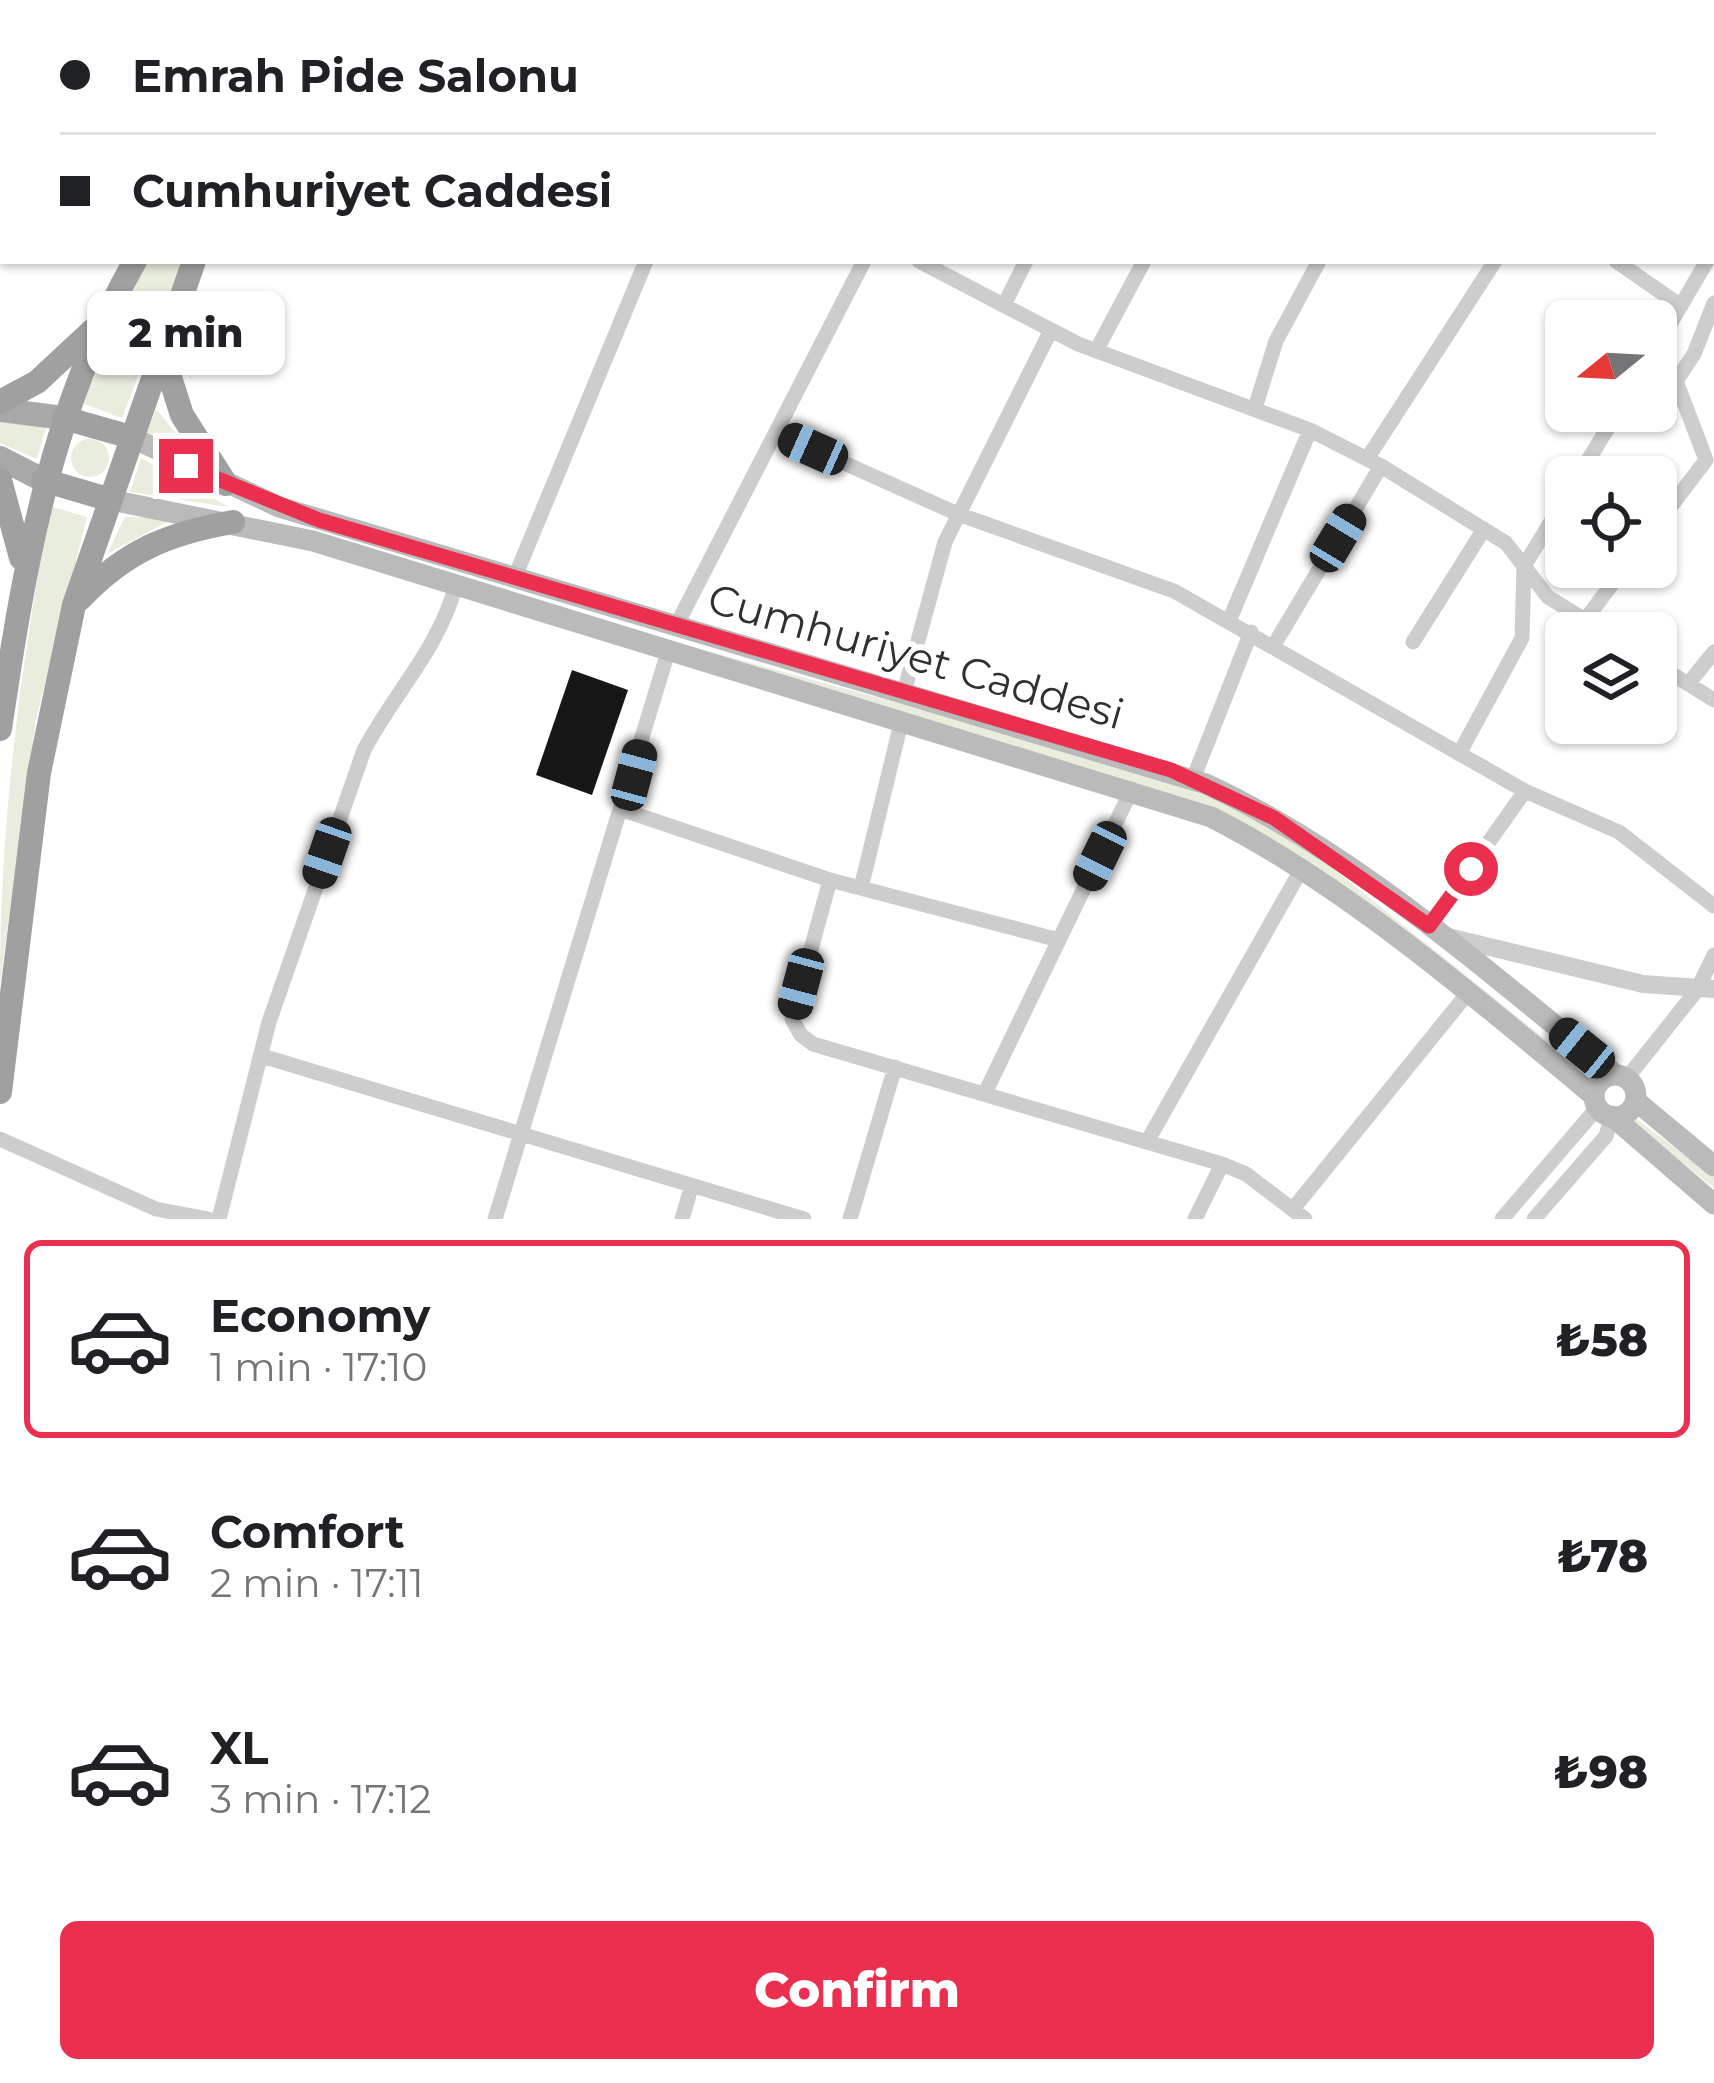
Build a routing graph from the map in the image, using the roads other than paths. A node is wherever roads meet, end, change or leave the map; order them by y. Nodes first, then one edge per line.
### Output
1 (133, 264) edge
2 (193, 264) edge
3 (645, 264) edge
4 (862, 264) edge
5 (925, 264) edge
6 (1024, 264) edge
7 (1142, 264) edge
8 (1317, 264) edge
9 (1493, 264) edge
10 (1620, 264) edge
11 (1706, 264) edge
12 (1714, 303) edge
13 (1004, 305) junction
14 (1681, 306) junction
15 (1677, 313) edge
16 (100, 324) junction
17 (1051, 330) junction
18 (161, 349) junction
19 (1096, 351) junction
20 (1677, 380) edge
21 (1677, 384) edge
22 (0, 406) edge
23 (1255, 408) junction
24 (64, 418) junction
25 (1310, 430) junction
26 (777, 433) junction
27 (131, 436) junction
28 (0, 458) edge
29 (1374, 463) junction
30 (0, 480) edge
31 (43, 480) junction
32 (226, 484) junction
33 (1677, 498) edge
34 (111, 500) junction
35 (958, 514) junction
36 (233, 522) junction
37 (1484, 530) junction
38 (1545, 531) edge
39 (1523, 566) junction
40 (22, 574) junction
41 (514, 579) junction
42 (456, 585) junction
43 (1609, 588) edge
44 (74, 605) junction
45 (1572, 612) edge
46 (1591, 612) edge
47 (1228, 621) junction
48 (675, 628) junction
49 (1251, 632) junction
50 (1413, 642) dead end
51 (1274, 645) junction
52 (668, 652) junction
53 (1714, 652) edge
54 (1677, 677) edge
55 (1688, 684) junction
56 (904, 692) junction
57 (1714, 700) edge
58 (901, 722) junction
59 (0, 729) edge
60 (1459, 754) junction
61 (1193, 778) junction
62 (1132, 789) junction
63 (1525, 791) junction
64 (622, 810) junction
65 (1301, 870) junction
66 (830, 880) junction
67 (861, 888) junction
68 (1714, 906) edge
69 (1434, 931) junction
70 (1059, 940) junction
71 (1714, 955) edge
72 (1705, 990) edge
73 (1467, 994) junction
74 (262, 1056) junction
75 (896, 1067) junction
76 (1621, 1076) junction
77 (0, 1092) edge
78 (985, 1093) junction
79 (1636, 1101) junction
80 (1602, 1107) junction
81 (521, 1133) junction
82 (0, 1139) edge
83 (1148, 1140) junction
84 (1222, 1164) junction
85 (1714, 1166) edge
86 (691, 1188) junction
87 (1714, 1204) edge
88 (1299, 1214) edge
89 (208, 1219) edge
90 (219, 1219) edge
91 (495, 1219) edge
92 (682, 1219) edge
93 (804, 1219) edge
94 (850, 1219) edge
95 (1196, 1219) edge
96 (1502, 1219) edge
97 (1534, 1219) edge

1 - 16 highway
2 - 18 highway
3 - 41 street
4 - 26 street
5 - 13 street
6 - 13 street
7 - 19 street
8 - 23 street
9 - 29 street
10 - 14 street
11 - 14 street
12 - 20 street
13 - 17 street
14 - 15 street
16 - 22 highway
16 - 24 highway
17 - 19 street
17 - 35 street
18 - 27 highway
18 - 32 highway
19 - 23 street
21 - 33 street
22 - 24 main road
23 - 25 street
24 - 27 highway
24 - 31 highway
25 - 29 street
25 - 47 street
26 - 35 street
26 - 48 street
27 - 32 main road, Cumhuriyet Caddesi
27 - 34 highway
28 - 31 main road
29 - 37 street
29 - 51 street
30 - 40 highway
31 - 34 highway
31 - 40 highway
32 - 41 main road, Cumhuriyet Caddesi
34 - 36 main road, Cumhuriyet Caddesi
34 - 44 highway
35 - 47 street
35 - 56 street
36 - 42 main road, Cumhuriyet Caddesi
36 - 44 highway
37 - 39 street
37 - 50 street
38 - 39 street
39 - 45 street
39 - 60 street
40 - 59 highway
41 - 48 main road, Cumhuriyet Caddesi
42 - 52 main road, Cumhuriyet Caddesi
42 - 74 street
43 - 46 street
44 - 77 highway
47 - 49 street
48 - 52 main road
48 - 56 main road, Cumhuriyet Caddesi
49 - 51 street
49 - 61 street
51 - 60 street
52 - 58 main road, Cumhuriyet Caddesi
52 - 64 street
53 - 55 street
54 - 55 street
55 - 57 street
56 - 61 main road, Cumhuriyet Caddesi
58 - 62 main road, Cumhuriyet Caddesi
58 - 67 street
60 - 63 street
61 - 69 main road, Cumhuriyet Caddesi
62 - 65 main road, Cumhuriyet Caddesi
62 - 70 street
63 - 68 street
63 - 69 street
64 - 66 street
64 - 81 street
65 - 73 main road, Cumhuriyet Caddesi
65 - 83 street
66 - 67 street
66 - 75 street
67 - 70 street
69 - 72 street
69 - 76 main road, Cumhuriyet Caddesi
70 - 78 street
71 - 72 street
72 - 76 street
73 - 80 main road, Cumhuriyet Caddesi
73 - 88 street
74 - 81 street
74 - 90 street
75 - 78 street
75 - 94 street
76 - 79 main road
76 - 80 main road
78 - 83 street
79 - 80 main road
79 - 85 main road
80 - 87 main road, Cumhuriyet Caddesi
80 - 96 street
80 - 97 street
81 - 86 street
81 - 91 street
82 - 89 street
83 - 84 street
84 - 88 street
84 - 95 street
86 - 92 street
86 - 93 street

